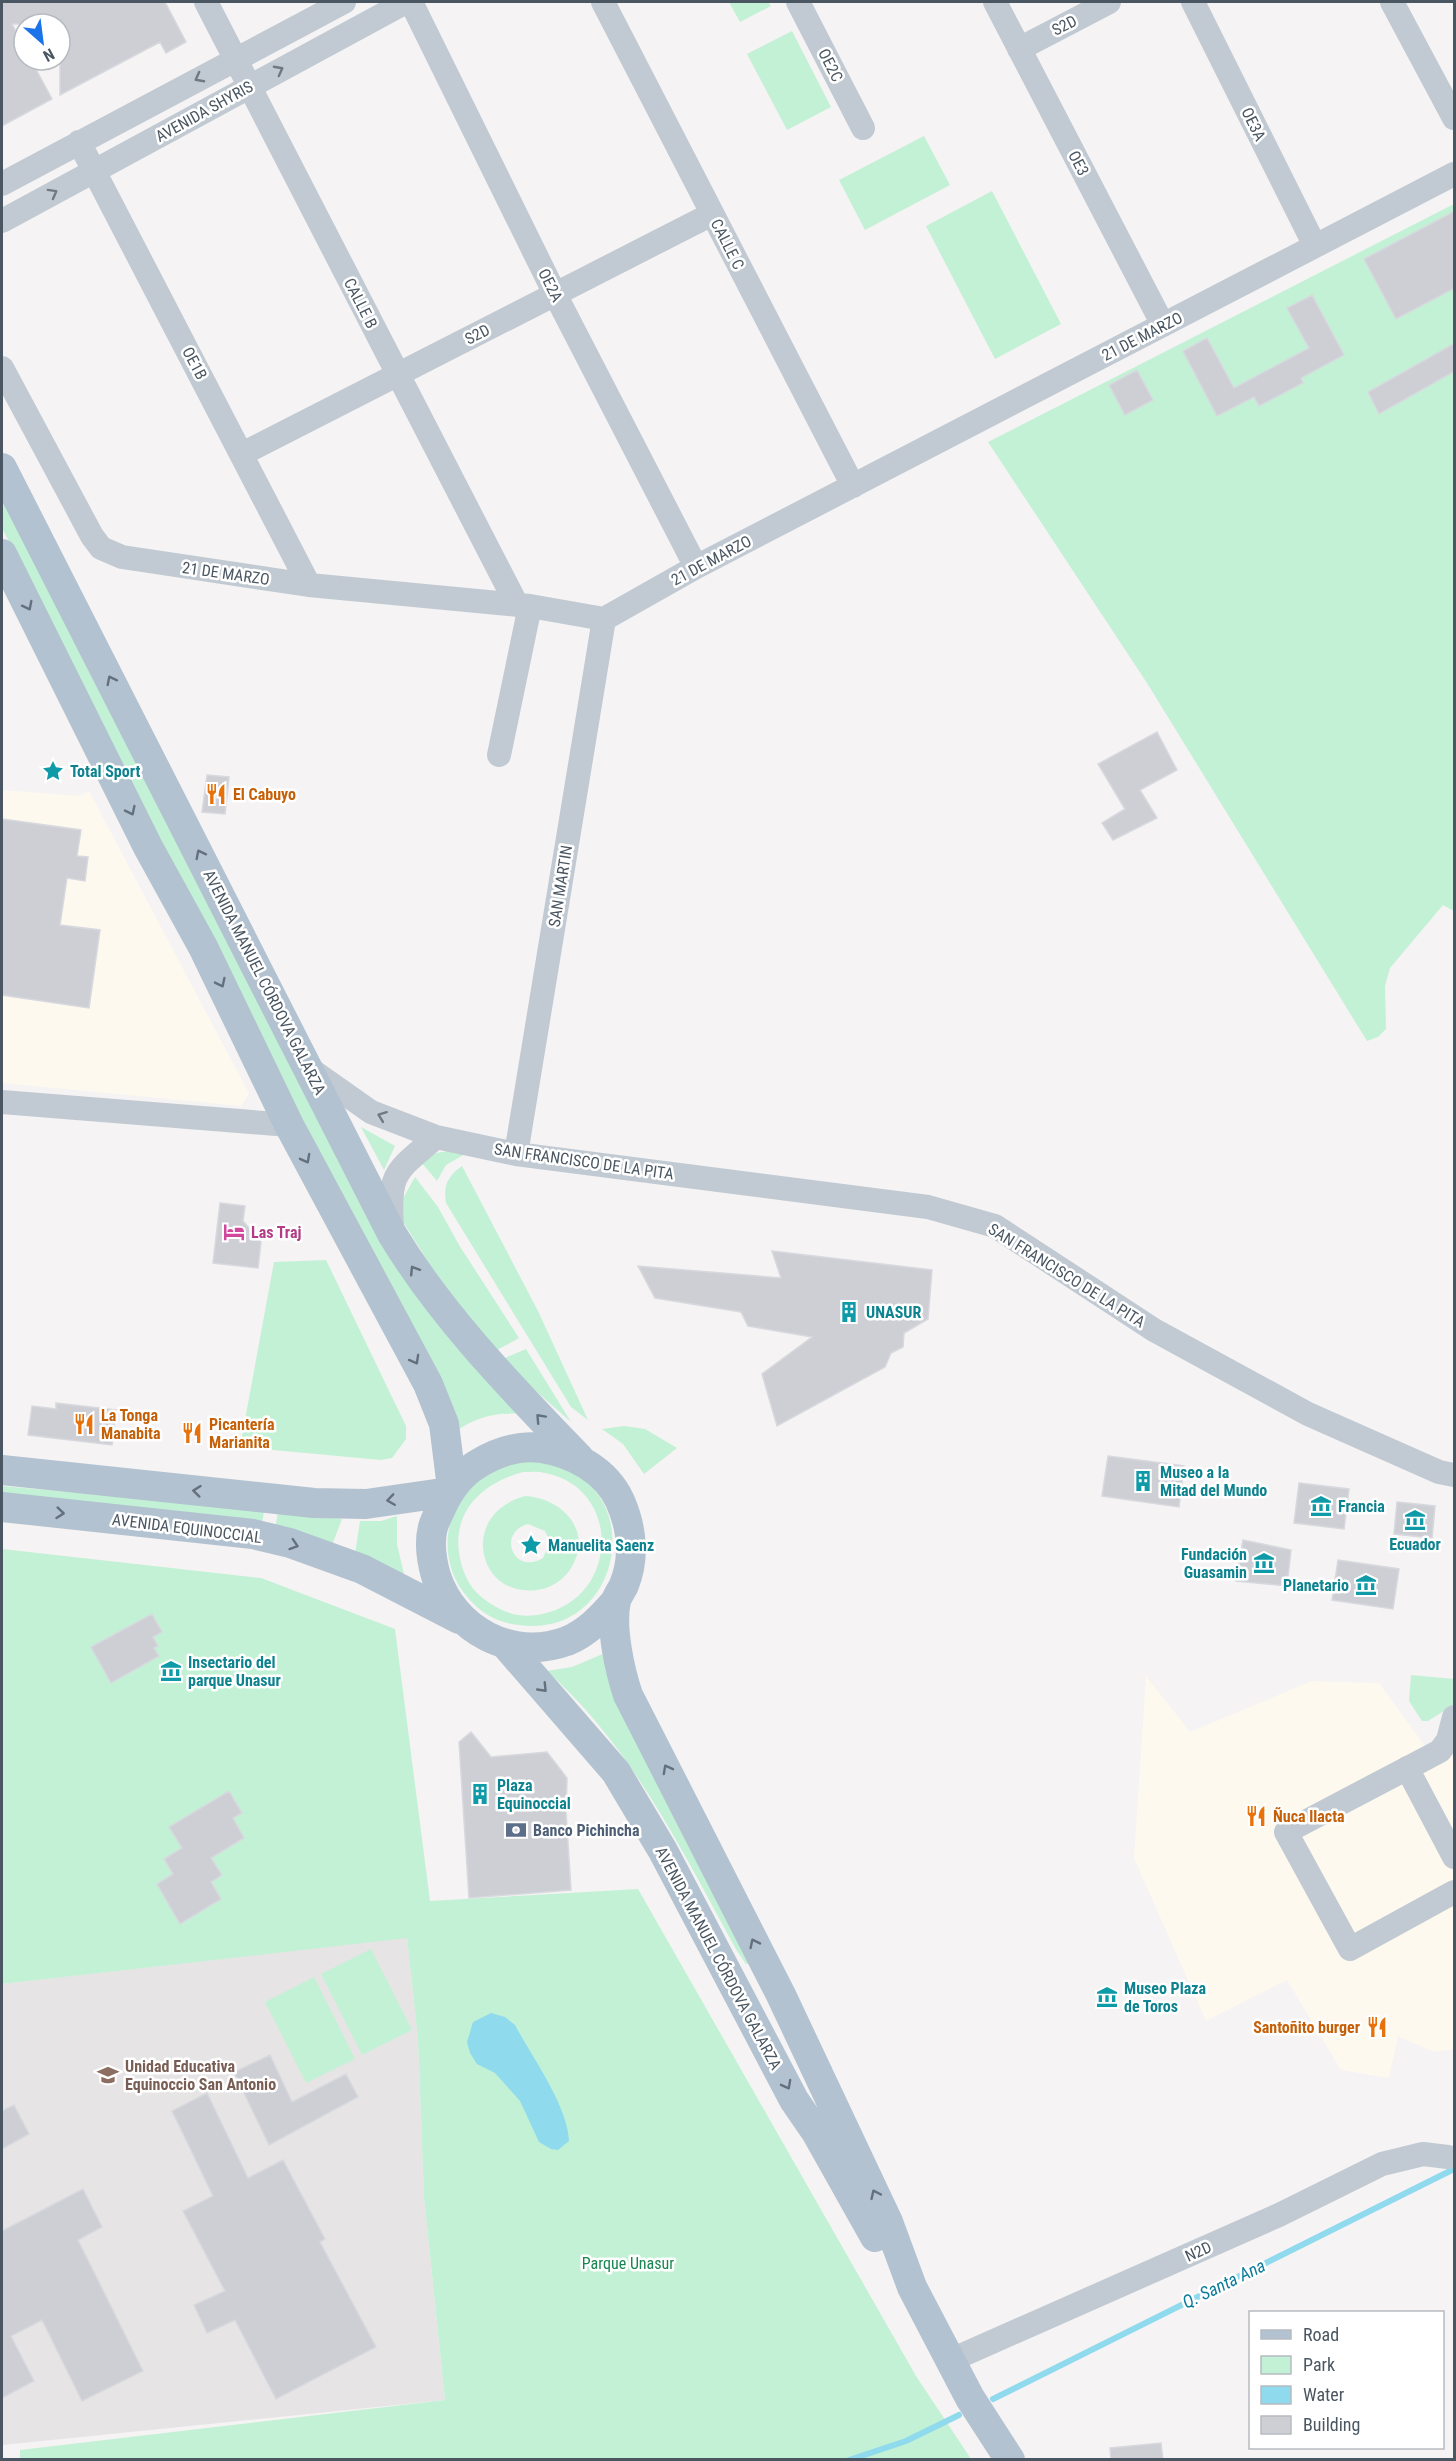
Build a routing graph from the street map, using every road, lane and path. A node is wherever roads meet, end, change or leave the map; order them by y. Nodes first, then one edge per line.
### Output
1 (206, 2) edge
2 (344, 2) edge
3 (409, 2) edge
4 (603, 2) edge
5 (798, 2) edge
6 (995, 2) edge
7 (1109, 2) edge
8 (1194, 2) edge
9 (1392, 2) edge
10 (1018, 49) junction
11 (235, 58) junction
12 (250, 85) junction
13 (1455, 118) edge
14 (863, 128) dead end
15 (79, 142) junction
16 (94, 171) junction
17 (1455, 174) edge
18 (2, 184) edge
19 (712, 214) junction
20 (2, 221) edge
21 (1315, 246) junction
22 (555, 294) junction
23 (1163, 325) junction
24 (2, 368) edge
25 (398, 375) junction
26 (242, 454) junction
27 (2, 468) edge
28 (853, 486) junction
29 (2, 554) edge
30 (696, 567) junction
31 (309, 585) junction
32 (523, 605) junction
33 (604, 619) junction
34 (499, 755) dead end
35 (310, 1069) junction
36 (2, 1102) edge
37 (289, 1125) junction
38 (436, 1137) junction
39 (516, 1154) junction
40 (392, 1234) junction
41 (580, 1460) junction
42 (2, 1470) edge
43 (1455, 1475) edge
44 (450, 1490) junction
45 (2, 1507) edge
46 (616, 1601) junction
47 (463, 1622) junction
48 (505, 1644) junction
49 (1455, 1717) edge
50 (1407, 1768) junction
51 (1455, 1857) edge
52 (1455, 1892) edge
53 (768, 1973) junction
54 (737, 1989) junction
55 (1448, 2157) dead end
56 (912, 2287) junction
57 (950, 2361) junction
58 (1010, 2460) edge

1 - 11 street, CALLE B
2 - 11 street, AVENIDA SHYRIS
12 -> 3 street, AVENIDA SHYRIS
3 - 22 street, OE2A
4 - 19 street, CALLE C
5 - 14 street, OE2C
6 - 10 street, OE3
7 - 10 street, S2D
8 - 21 street, OE3A
9 - 13 street
10 - 23 street, OE3
11 - 12 street, CALLE B
11 -> 15 street, AVENIDA SHYRIS
12 - 16 street, AVENIDA SHYRIS
12 - 25 street, CALLE B
15 - 16 street, OE1B
15 - 18 street, AVENIDA SHYRIS
20 -> 16 street, AVENIDA SHYRIS
16 - 26 street, OE1B
17 - 21 street, 21 DE MARZO
19 - 22 street, S2D
19 - 28 street, CALLE C
21 - 23 street, 21 DE MARZO
22 - 25 street, S2D
22 - 30 street, OE2A
23 - 28 street, 21 DE MARZO
24 - 31 street, 21 DE MARZO
25 - 26 street, S2D
25 - 32 street, CALLE B
26 - 31 street, OE1B
35 -> 27 main road, AVENIDA MANUEL CÓRDOVA GALARZA
28 - 30 street, 21 DE MARZO
29 -> 37 main road
30 - 33 street, 21 DE MARZO
31 - 32 street, 21 DE MARZO
32 - 33 street, 21 DE MARZO
32 - 34 street
33 - 39 street, SAN MARTIN
38 -> 35 street, SAN FRANCISCO DE LA PITA
35 - 40 main road, AVENIDA MANUEL CÓRDOVA GALARZA
36 - 37 street
37 -> 44 main road
38 - 39 street, SAN FRANCISCO DE LA PITA
38 - 40 street
39 - 43 street, SAN FRANCISCO DE LA PITA
41 -> 40 main road, AVENIDA MANUEL CÓRDOVA GALARZA
41 - 44 main road
41 - 46 main road
44 -> 42 main road
44 - 47 main road
45 -> 47 main road, AVENIDA EQUINOCCIAL
46 - 48 main road
53 -> 46 main road, AVENIDA MANUEL CÓRDOVA GALARZA
47 - 48 main road
48 -> 54 main road, AVENIDA MANUEL CÓRDOVA GALARZA
49 - 50 street
50 - 51 street
50 - 52 street
53 - 54 main road
56 -> 53 main road, AVENIDA MANUEL CÓRDOVA GALARZA
54 -> 56 main road, AVENIDA MANUEL CÓRDOVA GALARZA
55 - 57 street, N2D
56 - 57 main road, AVENIDA MANUEL CÓRDOVA GALARZA
57 - 58 main road, AVENIDA MANUEL CÓRDOVA GALARZA

